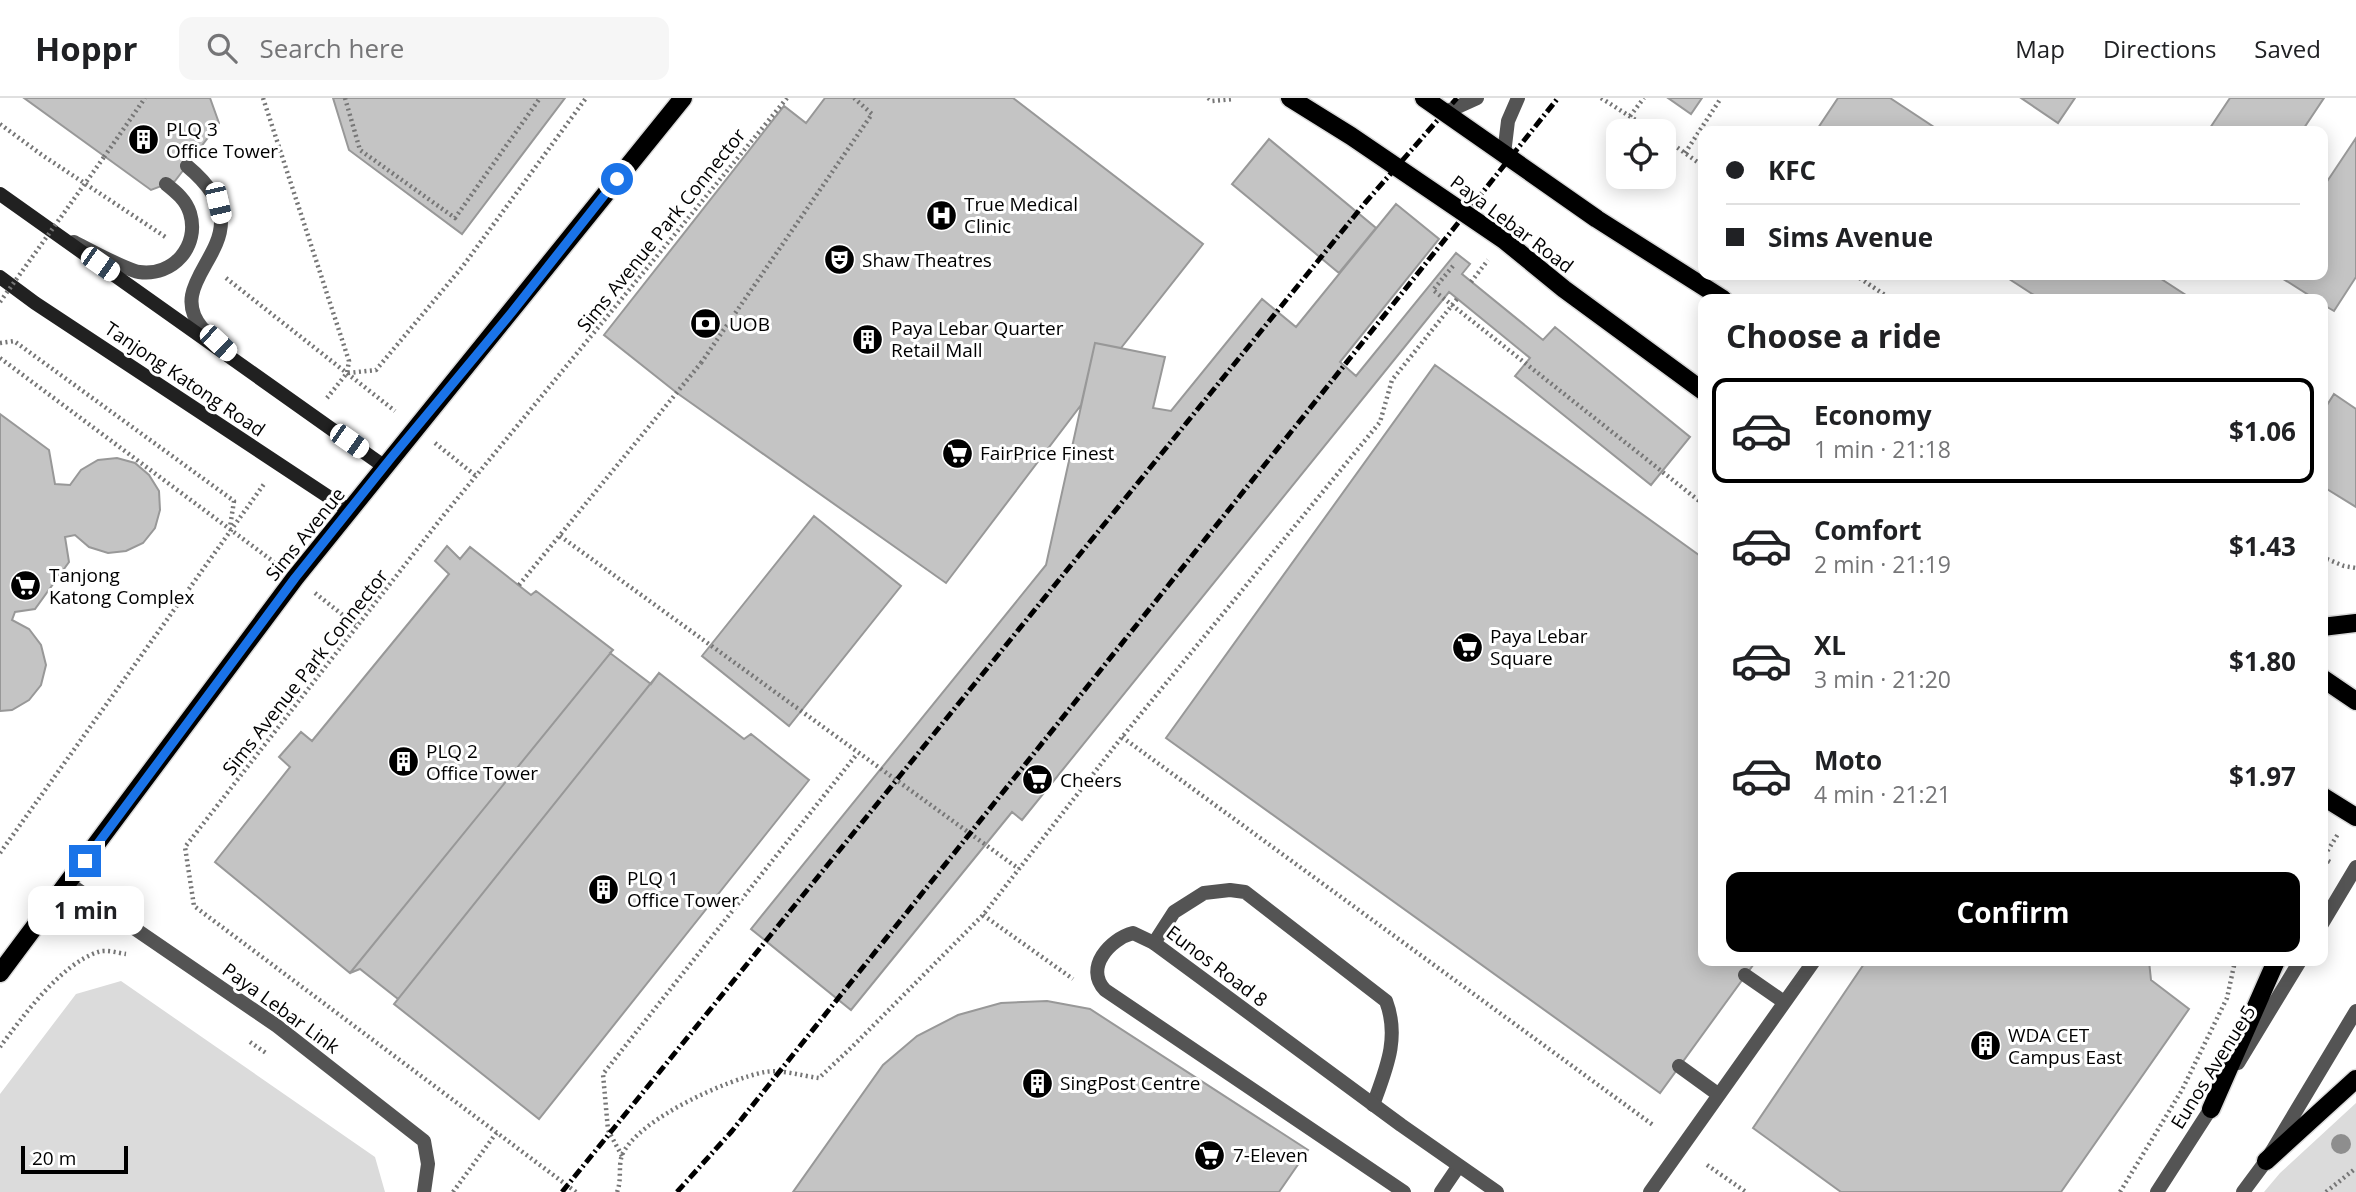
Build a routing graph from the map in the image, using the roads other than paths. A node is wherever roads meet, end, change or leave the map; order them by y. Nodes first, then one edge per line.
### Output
1 (683, 98) edge
2 (1290, 98) edge
3 (1424, 98) edge
4 (1477, 98) edge
5 (1518, 98) edge
6 (1446, 112) junction
7 (1504, 153) junction
8 (187, 166) dead end
9 (166, 184) dead end
10 (0, 194) edge
11 (60, 236) junction
12 (0, 277) edge
13 (1715, 294) edge
14 (236, 359) junction
15 (1698, 387) edge
16 (385, 467) junction
17 (350, 511) junction
18 (2356, 623) edge
19 (2328, 626) edge
20 (2328, 682) edge
21 (2356, 701) edge
22 (2328, 800) edge
23 (2356, 817) edge
24 (2356, 867) edge
25 (68, 883) junction
26 (2328, 914) edge
27 (1154, 943) junction
28 (1810, 966) edge
29 (2274, 966) edge
30 (2297, 966) edge
31 (0, 973) edge
32 (1745, 975) dead end
33 (1784, 1002) junction
34 (2356, 1011) edge
35 (1679, 1066) dead end
36 (2356, 1079) edge
37 (1719, 1095) junction
38 (1373, 1105) junction
39 (2211, 1109) junction
40 (2266, 1161) junction
41 (1458, 1167) junction
42 (424, 1192) edge
43 (1404, 1192) edge
44 (1441, 1192) edge
45 (1497, 1192) edge
46 (1650, 1192) edge
47 (2157, 1192) edge
48 (2243, 1192) edge

1 - 16 main road, Sims Avenue
2 - 15 main road, Paya Lebar Road
3 - 6 main road
4 - 6 street
5 - 7 street
6 - 7 main road
7 - 13 main road
8 - 14 street
9 - 11 street
10 - 11 main road
11 - 14 main road
12 - 17 main road, Tanjong Katong Road
14 - 16 main road
16 - 17 main road, Sims Avenue
17 - 25 main road, Sims Avenue
18 - 19 main road
20 - 21 main road
22 - 23 main road
24 - 26 street
25 - 31 main road, Sims Avenue
25 - 42 street, Paya Lebar Link
27 - 38 street, Eunos Road 8
27 - 38 street
27 - 43 street, Eunos Road 8
28 - 33 street
29 - 39 main road
30 - 39 street, Eunos Avenue 5
32 - 33 street
33 - 37 street
34 - 40 street
35 - 37 street
36 - 40 main road
37 - 46 street
38 - 41 street, Eunos Road 8
39 - 47 street, Eunos Avenue 5
40 - 48 street
41 - 44 street
41 - 45 street, Eunos Road 8

